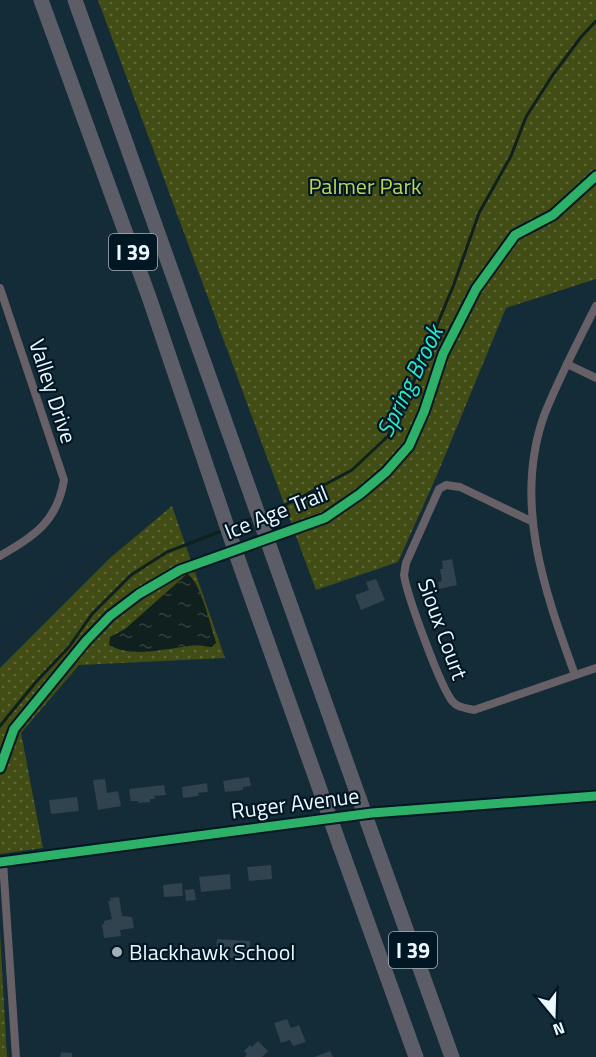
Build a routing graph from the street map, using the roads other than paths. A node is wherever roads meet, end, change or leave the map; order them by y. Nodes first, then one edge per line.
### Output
1 (41, 0) edge
2 (75, 0) edge
3 (0, 288) edge
4 (596, 306) edge
5 (567, 364) junction
6 (596, 378) edge
7 (533, 522) junction
8 (0, 556) edge
9 (596, 668) edge
10 (575, 675) junction
11 (596, 796) edge
12 (1, 862) edge
13 (16, 1057) edge
14 (416, 1057) edge
15 (452, 1057) edge

1 - 14 highway, I 39, bridge
2 - 15 highway, I 39, bridge
3 - 8 street, Valley Drive
4 - 5 street
5 - 6 street
5 - 7 street
7 - 10 street
7 - 10 street, Sioux Court
9 - 10 street
11 - 12 street, Ruger Avenue
12 - 13 street

